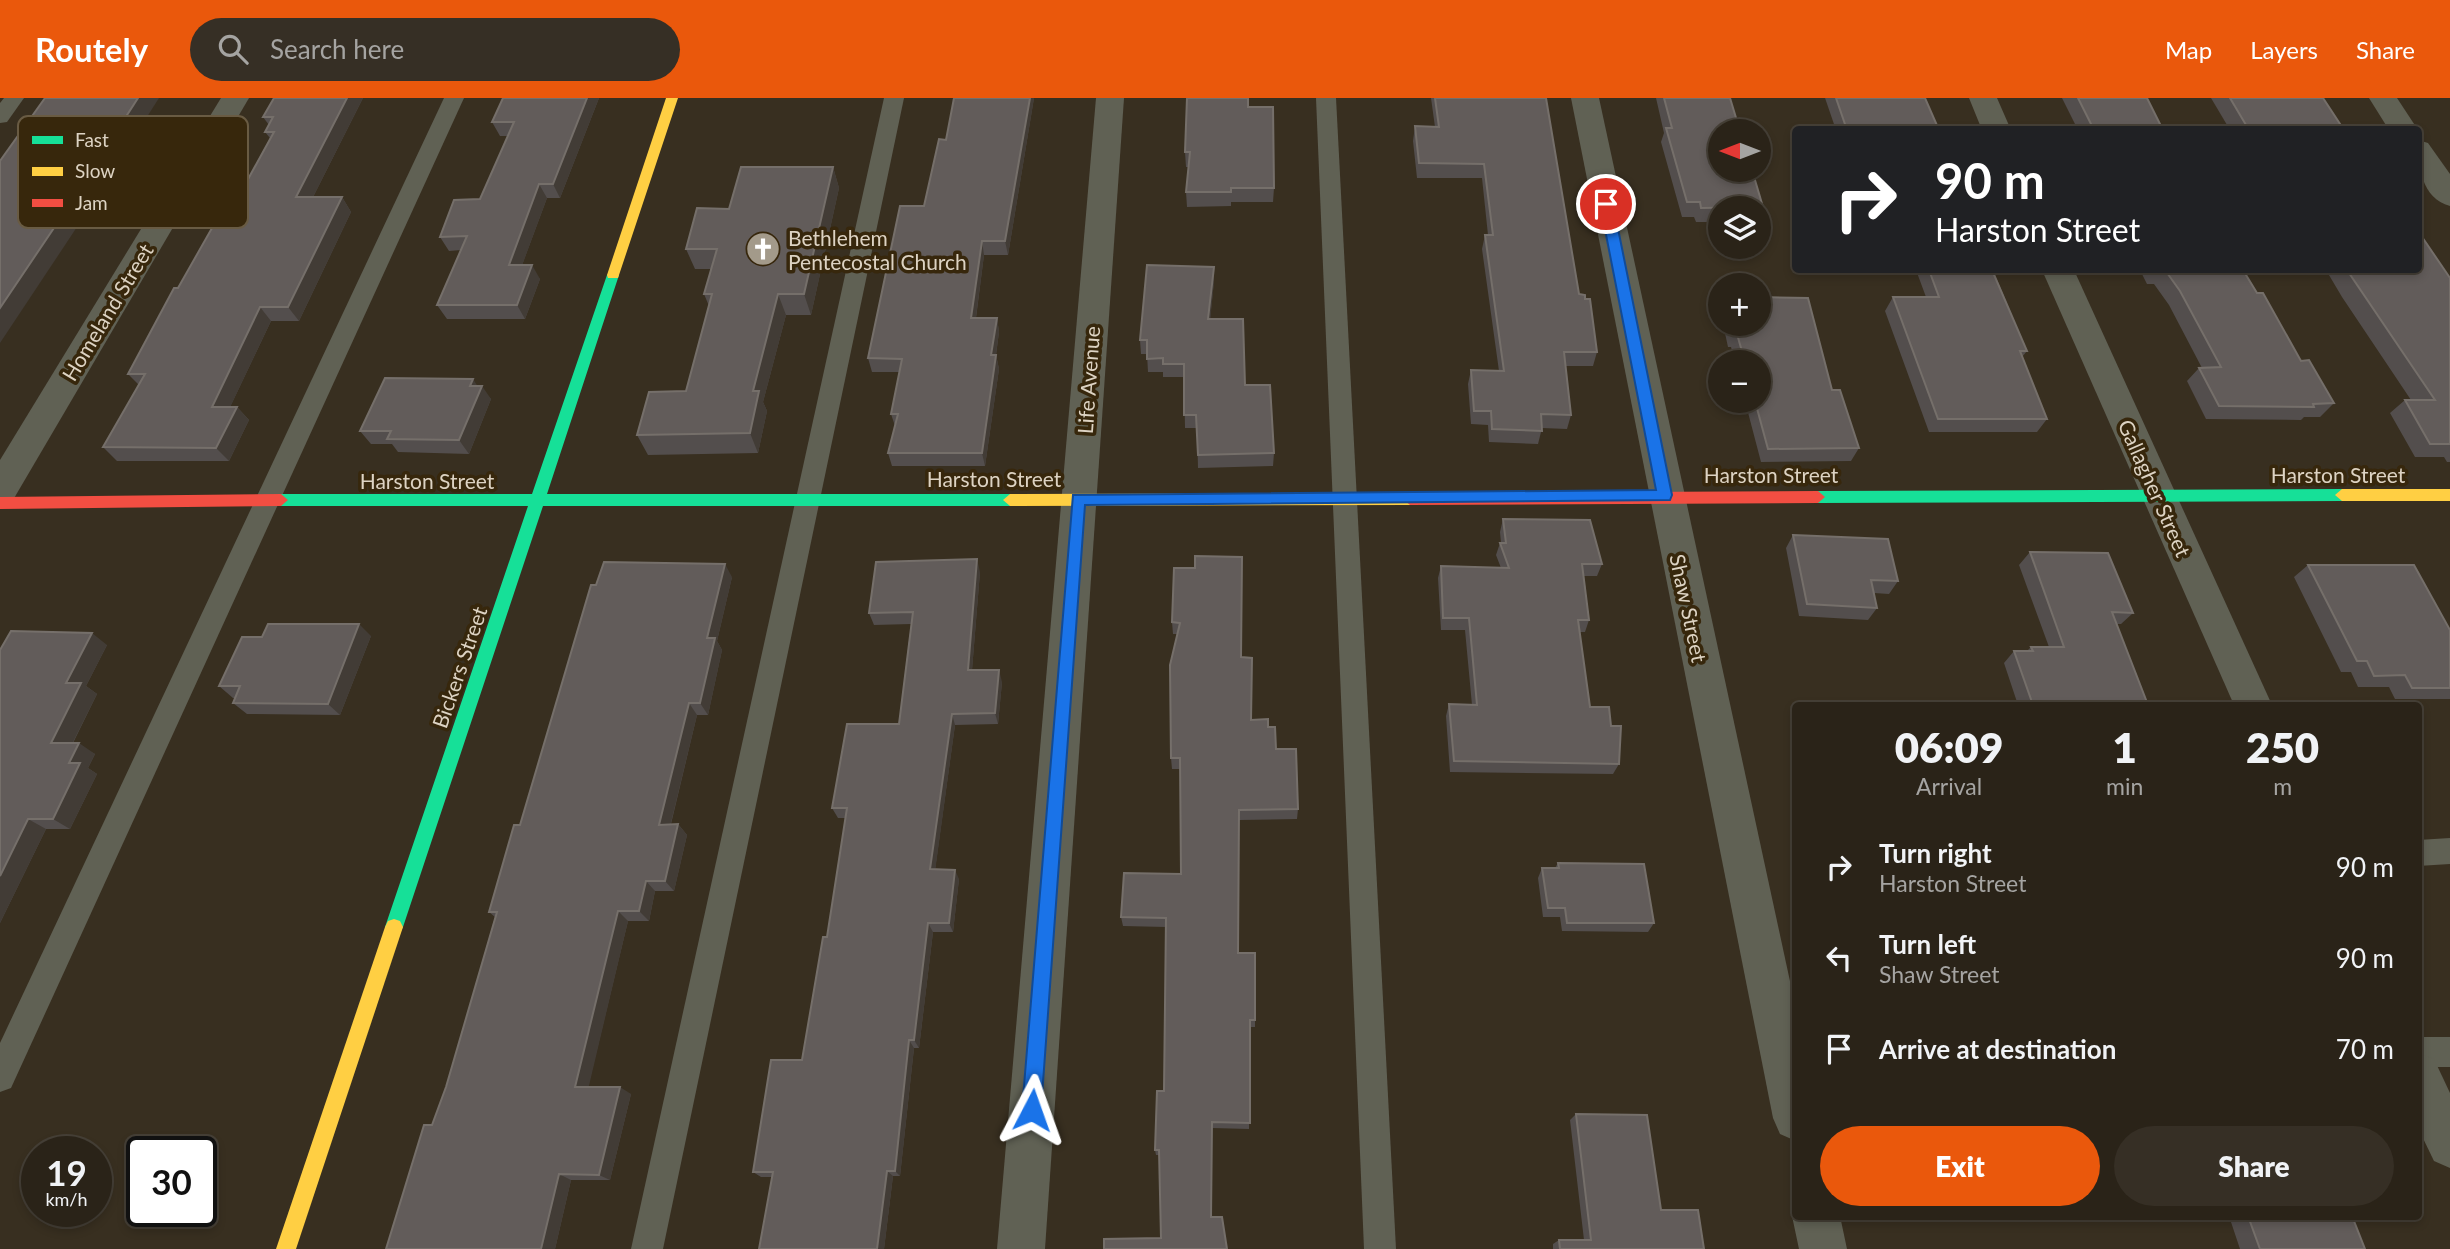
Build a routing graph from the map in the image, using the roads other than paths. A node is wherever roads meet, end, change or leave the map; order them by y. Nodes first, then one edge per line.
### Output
1 (14, 98) edge
2 (235, 98) edge
3 (454, 98) edge
4 (672, 98) edge
5 (894, 98) edge
6 (1110, 98) edge
7 (1326, 98) edge
8 (1585, 98) edge
9 (1983, 98) edge
10 (2383, 98) edge
11 (224, 116) edge
12 (0, 117) edge
13 (1995, 126) edge
14 (2401, 126) edge
15 (2422, 156) edge
16 (2450, 196) edge
17 (157, 228) edge
18 (2060, 273) edge
19 (0, 490) edge
20 (1665, 495) junction
21 (2158, 495) junction
22 (2450, 495) edge
23 (1344, 497) junction
24 (1078, 499) junction
25 (266, 500) junction
26 (537, 500) junction
27 (808, 501) junction
28 (0, 503) edge
29 (2252, 702) edge
30 (2450, 851) edge
31 (2422, 853) edge
32 (2422, 1052) edge
33 (2450, 1052) edge
34 (0, 1077) edge
35 (2422, 1084) edge
36 (1792, 1099) edge
37 (2450, 1145) edge
38 (1817, 1220) edge
39 (286, 1249) edge
40 (647, 1249) edge
41 (1021, 1249) edge
42 (1380, 1249) edge
43 (1823, 1249) edge

1 - 12 lane
2 - 11 street, Homeland Street
3 - 25 lane
4 - 26 street, Bickers Street
5 - 27 lane
6 - 24 street, Life Avenue
7 - 23 lane
8 - 20 street, Shaw Street
9 - 13 street
10 - 14 street
15 - 16 street
17 - 19 street, Homeland Street
18 - 21 street, Gallagher Street
20 - 21 street, Harston Street
20 - 23 street, Harston Street
20 - 36 street, Shaw Street
21 - 22 street, Harston Street
21 - 29 street, Gallagher Street
23 - 24 street, Harston Street
23 - 42 lane
24 - 27 street, Harston Street
24 - 41 street, Life Avenue
25 - 26 street, Harston Street
25 - 28 street, Harston Street
25 - 34 lane
26 - 27 street, Harston Street
26 - 39 street, Bickers Street
27 - 40 lane
30 - 31 lane
32 - 33 lane
35 - 37 street
38 - 43 street

